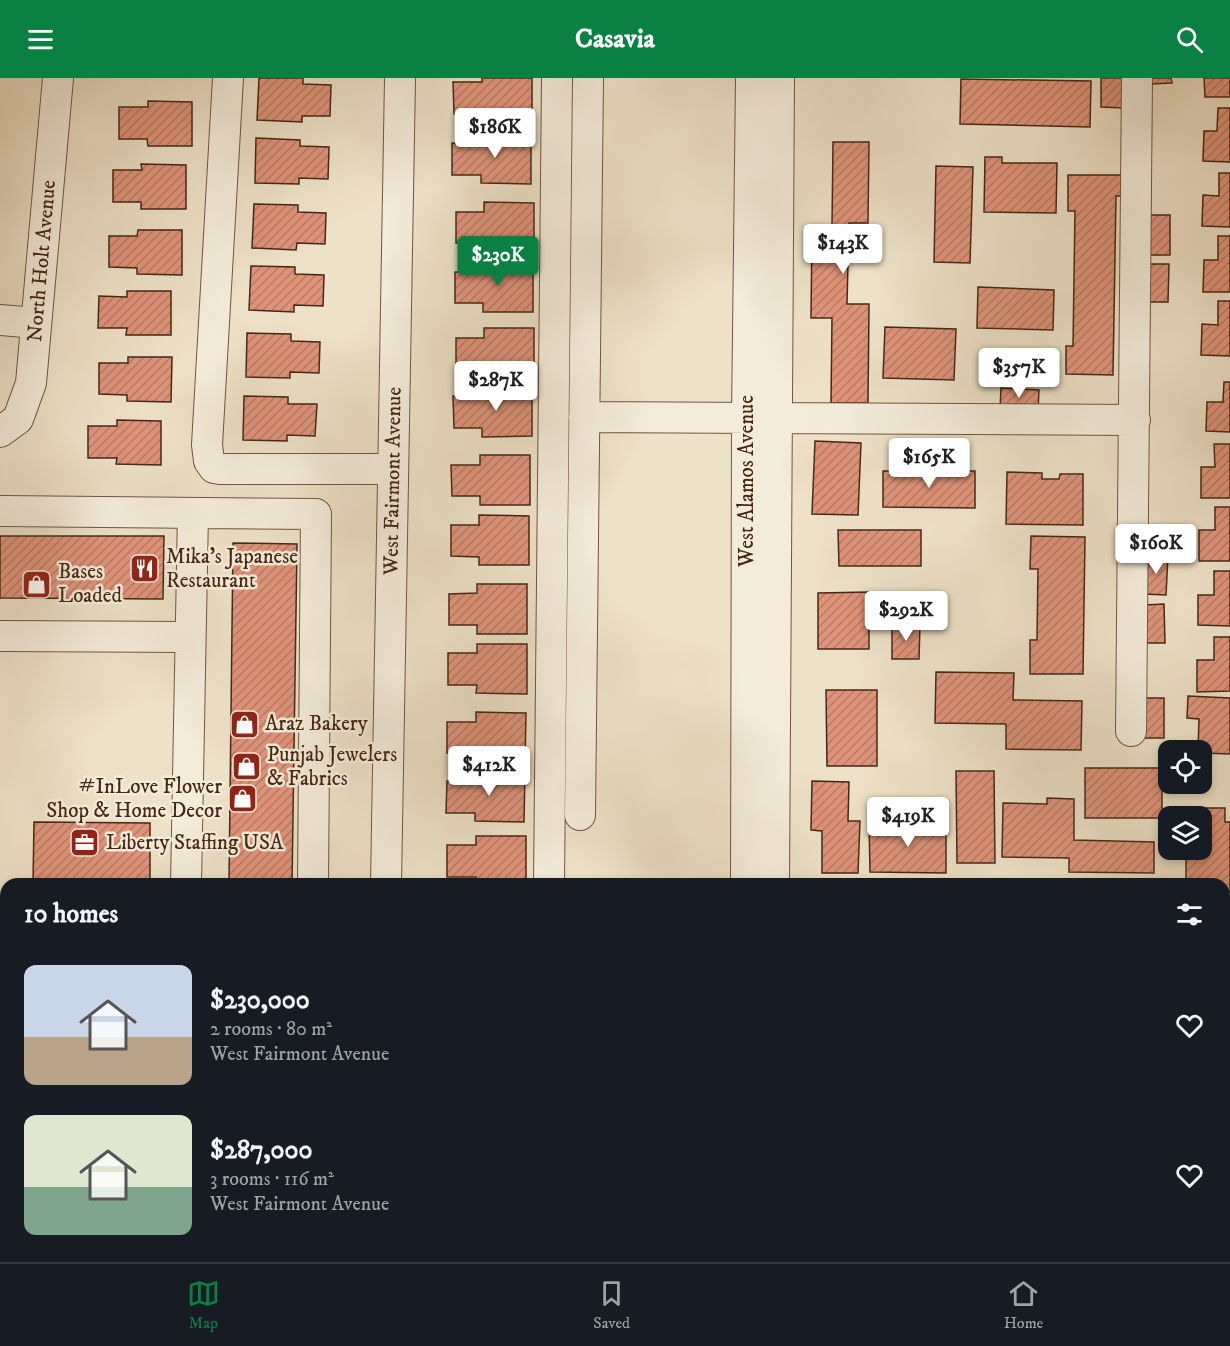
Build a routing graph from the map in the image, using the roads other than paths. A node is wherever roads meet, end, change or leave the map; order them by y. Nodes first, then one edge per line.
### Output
1 (58, 78) edge
2 (228, 78) edge
3 (400, 78) edge
4 (557, 78) edge
5 (588, 78) edge
6 (751, 78) edge
7 (779, 78) edge
8 (1137, 78) edge
9 (0, 320) edge
10 (36, 323) junction
11 (584, 417) junction
12 (747, 418) junction
13 (777, 418) junction
14 (1135, 420) junction
15 (0, 432) edge
16 (393, 469) junction
17 (0, 511) edge
18 (193, 513) junction
19 (0, 636) edge
20 (190, 637) junction
21 (1131, 731) dead end
22 (580, 815) dead end
23 (186, 878) edge
24 (313, 878) edge
25 (386, 878) edge
26 (549, 878) edge
27 (746, 878) edge
28 (774, 878) edge

1 - 10 street, North Holt Avenue
2 - 16 street
3 - 16 street, West Fairmont Avenue
4 - 26 street
5 - 11 street
6 - 12 street, West Alamos Avenue
7 - 13 street, West Alamos Avenue
8 - 14 street
9 - 10 street
10 - 15 street, North Holt Avenue
11 - 12 street
11 - 22 street
12 - 13 street
12 - 27 street, West Alamos Avenue
13 - 14 street
13 - 28 street, West Alamos Avenue
14 - 21 street
16 - 25 street, West Fairmont Avenue
17 - 18 street
18 - 20 street
18 - 24 street
19 - 20 street
20 - 23 street

